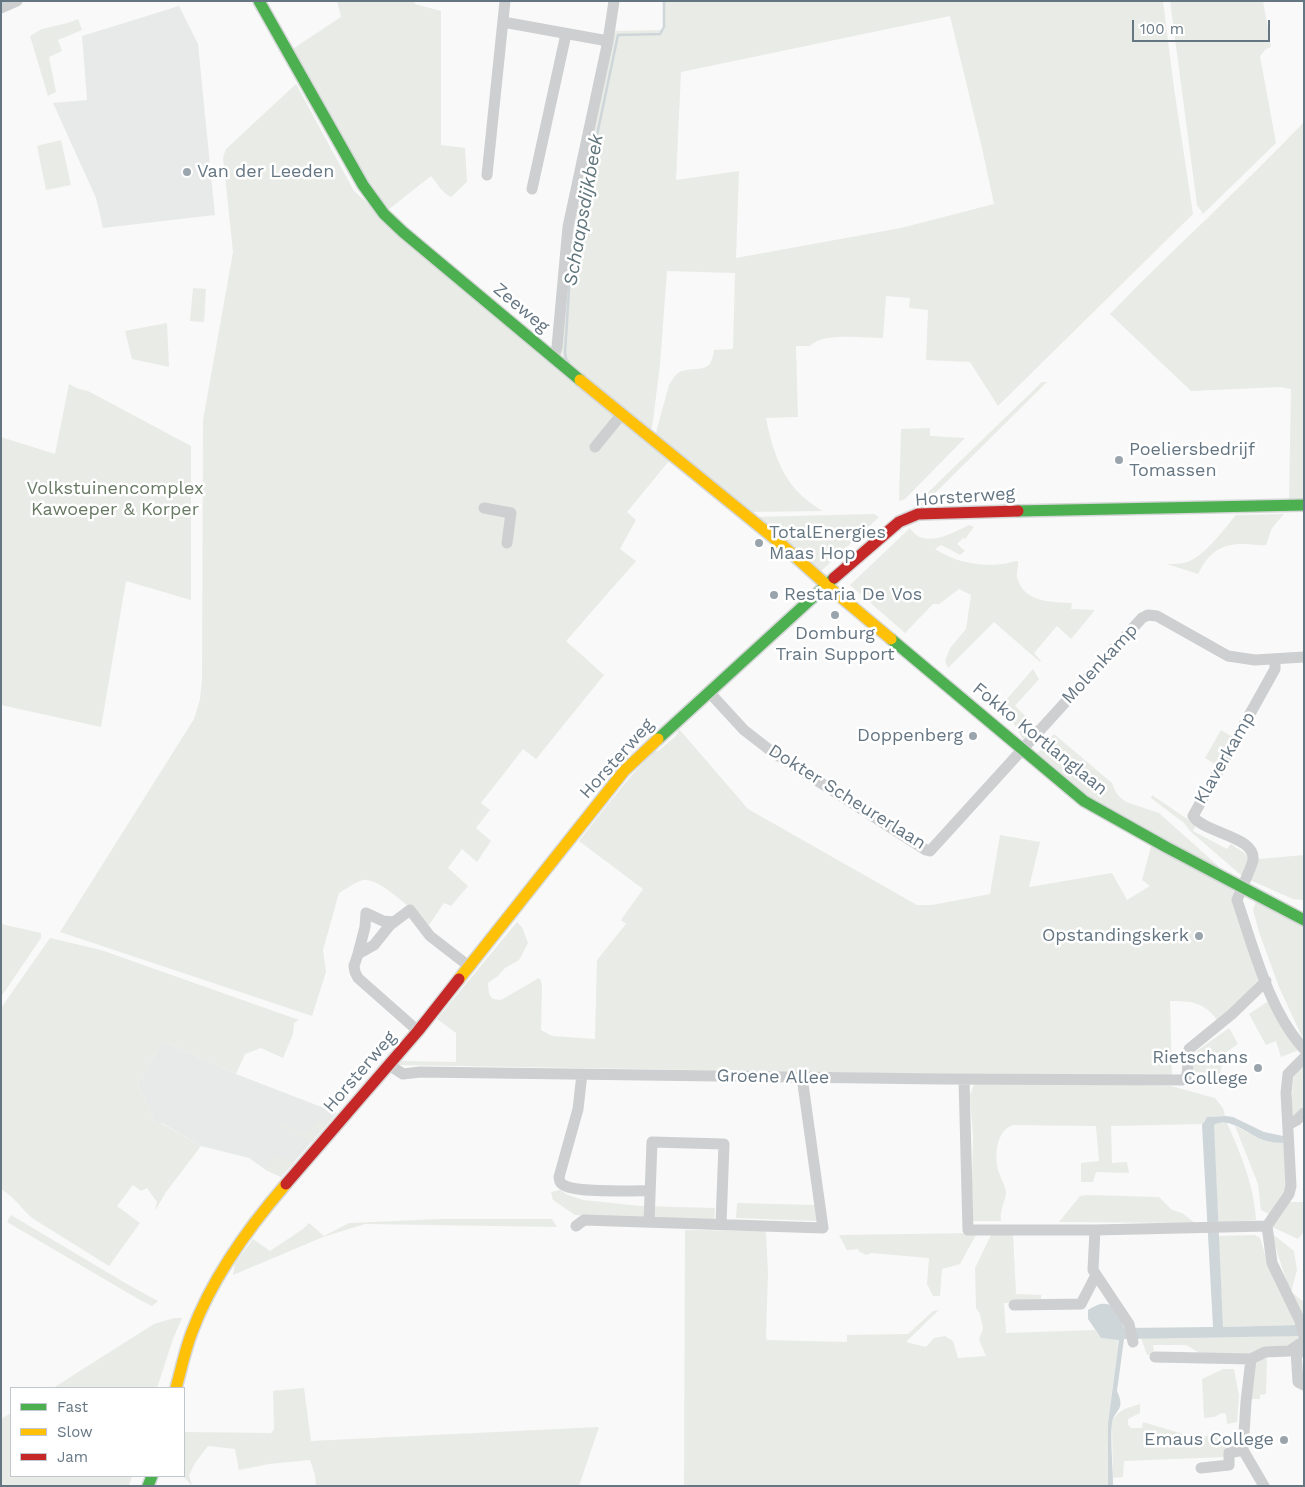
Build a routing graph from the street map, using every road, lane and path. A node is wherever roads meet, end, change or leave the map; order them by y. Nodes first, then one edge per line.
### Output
1 (17, 1) edge
2 (259, 1) edge
3 (505, 1) edge
4 (614, 1) edge
5 (1, 8) edge
6 (503, 22) junction
7 (566, 34) junction
8 (608, 41) junction
9 (487, 175) dead end
10 (532, 189) dead end
11 (554, 358) junction
12 (621, 415) junction
13 (595, 446) dead end
14 (1304, 505) edge
15 (484, 508) dead end
16 (507, 543) dead end
17 (827, 584) junction
18 (1304, 657) edge
19 (1275, 659) junction
20 (709, 692) junction
21 (1022, 750) junction
22 (1242, 886) junction
23 (1304, 920) edge
24 (394, 922) junction
25 (358, 954) junction
26 (470, 967) junction
27 (1266, 981) junction
28 (418, 1031) junction
29 (1304, 1049) edge
30 (1304, 1058) edge
31 (389, 1065) junction
32 (582, 1074) junction
33 (802, 1077) junction
34 (964, 1079) junction
35 (1304, 1113) edge
36 (1288, 1129) junction
37 (650, 1191) junction
38 (650, 1222) junction
39 (720, 1224) junction
40 (576, 1226) dead end
41 (1267, 1226) junction
42 (1094, 1230) junction
43 (1096, 1275) junction
44 (1014, 1305) dead end
45 (1304, 1336) edge
46 (1304, 1341) edge
47 (1133, 1342) dead end
48 (1304, 1352) edge
49 (1155, 1358) dead end
50 (1251, 1359) junction
51 (1304, 1385) edge
52 (176, 1387) edge
53 (1244, 1450) junction
54 (1201, 1468) dead end
55 (1264, 1486) edge

1 - 5 street
2 - 11 main road, Zeeweg
3 - 6 street
4 - 8 street
6 - 7 street
6 - 9 street
7 - 8 street
7 - 10 street
8 - 11 street
11 - 12 main road, Zeeweg
12 - 13 street
12 - 17 main road, Zeeweg
14 - 17 main road, Horsterweg
15 - 16 street
17 - 20 main road, Horsterweg
17 - 21 main road, Fokko Kortlanglaan
18 - 19 street, Molenkamp
19 - 21 street, Molenkamp
19 - 22 street, Klaverkamp
20 - 21 street, Dokter Scheurerlaan
20 - 26 main road, Horsterweg
21 - 22 main road, Fokko Kortlanglaan
22 - 23 main road, Fokko Kortlanglaan
22 - 27 street
24 - 25 street
24 - 25 street
24 - 26 street
25 - 28 street
26 - 28 main road, Horsterweg
27 - 29 street
27 - 34 street, Groene Allee
28 - 31 main road, Horsterweg
30 - 36 street
31 - 32 street, Groene Allee
31 - 52 main road, Horsterweg
32 - 33 street, Groene Allee
32 - 37 street
33 - 34 street, Groene Allee
33 - 39 street
34 - 42 street
35 - 36 street
36 - 41 street
37 - 38 street
37 - 39 street
38 - 39 street
38 - 40 street
41 - 42 street
41 - 45 street
42 - 43 street
43 - 44 street
43 - 47 street
46 - 50 street
48 - 51 street
49 - 50 street
50 - 53 street
53 - 54 street
53 - 55 street

